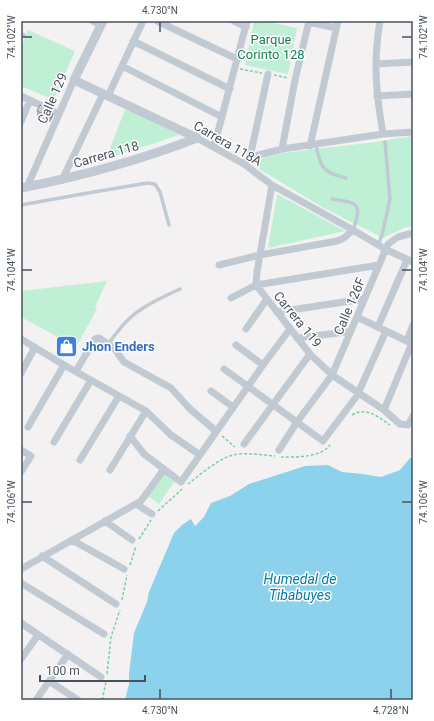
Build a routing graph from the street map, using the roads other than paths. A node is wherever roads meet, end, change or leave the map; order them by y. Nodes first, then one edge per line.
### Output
1 (143, 21) edge
2 (157, 21) edge
3 (234, 21) edge
4 (380, 21) edge
5 (99, 22) edge
6 (309, 22) edge
7 (247, 24) edge
8 (337, 24) edge
9 (133, 41) junction
10 (237, 59) junction
11 (413, 62) edge
12 (376, 64) junction
13 (122, 66) junction
14 (268, 74) dead end
15 (74, 80) junction
16 (230, 89) junction
17 (413, 94) edge
18 (106, 95) junction
19 (21, 96) edge
20 (376, 96) junction
21 (30, 100) junction
22 (59, 114) junction
23 (222, 117) junction
24 (21, 122) edge
25 (413, 132) edge
26 (383, 134) junction
27 (197, 138) junction
28 (385, 142) dead end
29 (313, 145) junction
30 (214, 147) junction
31 (282, 149) junction
32 (250, 157) junction
33 (244, 164) junction
34 (346, 178) dead end
35 (62, 180) junction
36 (272, 185) junction
37 (24, 187) edge
38 (332, 199) dead end
39 (21, 205) edge
40 (169, 225) dead end
41 (353, 230) junction
42 (413, 233) edge
43 (378, 245) junction
44 (385, 249) junction
45 (260, 255) junction
46 (410, 261) edge
47 (219, 265) dead end
48 (379, 265) junction
49 (256, 285) junction
50 (180, 289) dead end
51 (231, 298) dead end
52 (267, 299) junction
53 (364, 299) junction
54 (277, 312) junction
55 (357, 317) junction
56 (380, 322) dead end
57 (413, 325) edge
58 (246, 329) dead end
59 (290, 329) junction
60 (386, 331) junction
61 (346, 332) dead end
62 (297, 338) junction
63 (21, 339) edge
64 (411, 342) edge
65 (108, 344) junction
66 (236, 345) dead end
67 (35, 347) junction
68 (310, 354) junction
69 (64, 365) junction
70 (263, 365) junction
71 (224, 369) dead end
72 (76, 371) junction
73 (21, 372) edge
74 (332, 375) junction
75 (91, 380) junction
76 (247, 387) junction
77 (211, 391) dead end
78 (359, 391) junction
79 (119, 396) junction
80 (272, 405) junction
81 (233, 408) junction
82 (384, 410) junction
83 (146, 411) junction
84 (413, 416) edge
85 (297, 422) junction
86 (28, 426) dead end
87 (216, 431) junction
88 (130, 436) junction
89 (54, 442) dead end
90 (244, 444) dead end
91 (21, 450) edge
92 (279, 450) dead end
93 (200, 455) junction
94 (80, 460) dead end
95 (164, 469) junction
96 (110, 470) dead end
97 (21, 472) edge
98 (136, 504) junction
99 (152, 514) dead end
100 (105, 521) junction
101 (72, 540) junction
102 (132, 540) dead end
103 (42, 556) junction
104 (21, 569) edge
105 (127, 569) road end
106 (21, 583) edge
107 (119, 605) road end
108 (21, 623) edge
109 (104, 634) dead end
110 (38, 635) junction
111 (68, 654) junction
112 (21, 659) edge
113 (101, 677) dead end
114 (49, 681) junction
115 (36, 700) edge
116 (78, 700) edge

1 - 9 street
2 - 10 street
3 - 7 street
4 - 12 street
5 - 15 street, Calle 129
6 - 8 street
6 - 31 street
7 - 10 street
8 - 29 street
9 - 13 street
9 - 16 street
10 - 16 street
11 - 12 street
12 - 20 street
13 - 18 street
13 - 23 street
14 - 32 street
15 - 18 street, Carrera 118A
15 - 22 street, Calle 129
16 - 23 street
17 - 20 street
18 - 27 street, Carrera 118A
18 - 35 street
19 - 21 street
20 - 26 street
21 - 22 street
21 - 24 street
22 - 37 street, Calle 129
23 - 30 street
25 - 26 street
26 - 29 street
27 - 30 street, Carrera 118A
27 - 35 street, Carrera 118
28 - 43 lane
29 - 31 street
29 - 34 lane
30 - 33 street, Carrera 118A
31 - 32 street
32 - 33 street
33 - 36 street, Carrera 118A
35 - 37 street, Carrera 118
36 - 41 street, Carrera 118A
36 - 45 street, Carrera 119
38 - 41 lane
39 - 40 lane
41 - 43 street, Carrera 118A
41 - 45 street
42 - 44 street
43 - 44 street, Carrera 118A
44 - 46 street, Carrera 118A
44 - 48 street, Calle 126F
45 - 47 street
45 - 49 street, Carrera 119
46 - 56 street
48 - 49 street
48 - 53 street, Calle 126F
49 - 51 street
49 - 52 street, Carrera 119
50 - 65 lane
52 - 54 street, Carrera 119
52 - 58 street
53 - 54 street
53 - 55 street, Calle 126F
54 - 59 street, Carrera 119
55 - 60 street
55 - 74 street, Calle 126F
57 - 64 street
59 - 62 street, Carrera 119
59 - 70 street
60 - 64 street
60 - 78 street
61 - 62 street
62 - 68 street, Carrera 119
63 - 67 street
64 - 82 street
65 - 72 street
65 - 87 street
66 - 70 street
67 - 69 street
67 - 73 street
68 - 74 street, Carrera 119
68 - 80 street
69 - 72 street
69 - 86 street
70 - 76 street
71 - 76 street
72 - 75 street
74 - 78 street, Carrera 119
74 - 85 street, Calle 126F
75 - 79 street
75 - 89 street
76 - 80 street
76 - 81 street
77 - 81 street
78 - 82 street, Carrera 119
78 - 85 street
79 - 83 street
79 - 94 street
80 - 85 street
80 - 90 street
81 - 87 street
82 - 84 street, Carrera 119
83 - 88 street
83 - 93 street
85 - 92 street, Calle 126F
87 - 93 street
88 - 95 street
88 - 96 street
91 - 97 street
93 - 95 street
95 - 98 street
98 - 99 street
98 - 100 street
100 - 101 street
100 - 102 street
101 - 103 street
101 - 105 street
103 - 104 street
103 - 107 street
106 - 109 street
108 - 110 street
110 - 111 street
110 - 112 street
111 - 113 street
111 - 114 street
114 - 115 street
114 - 116 street

